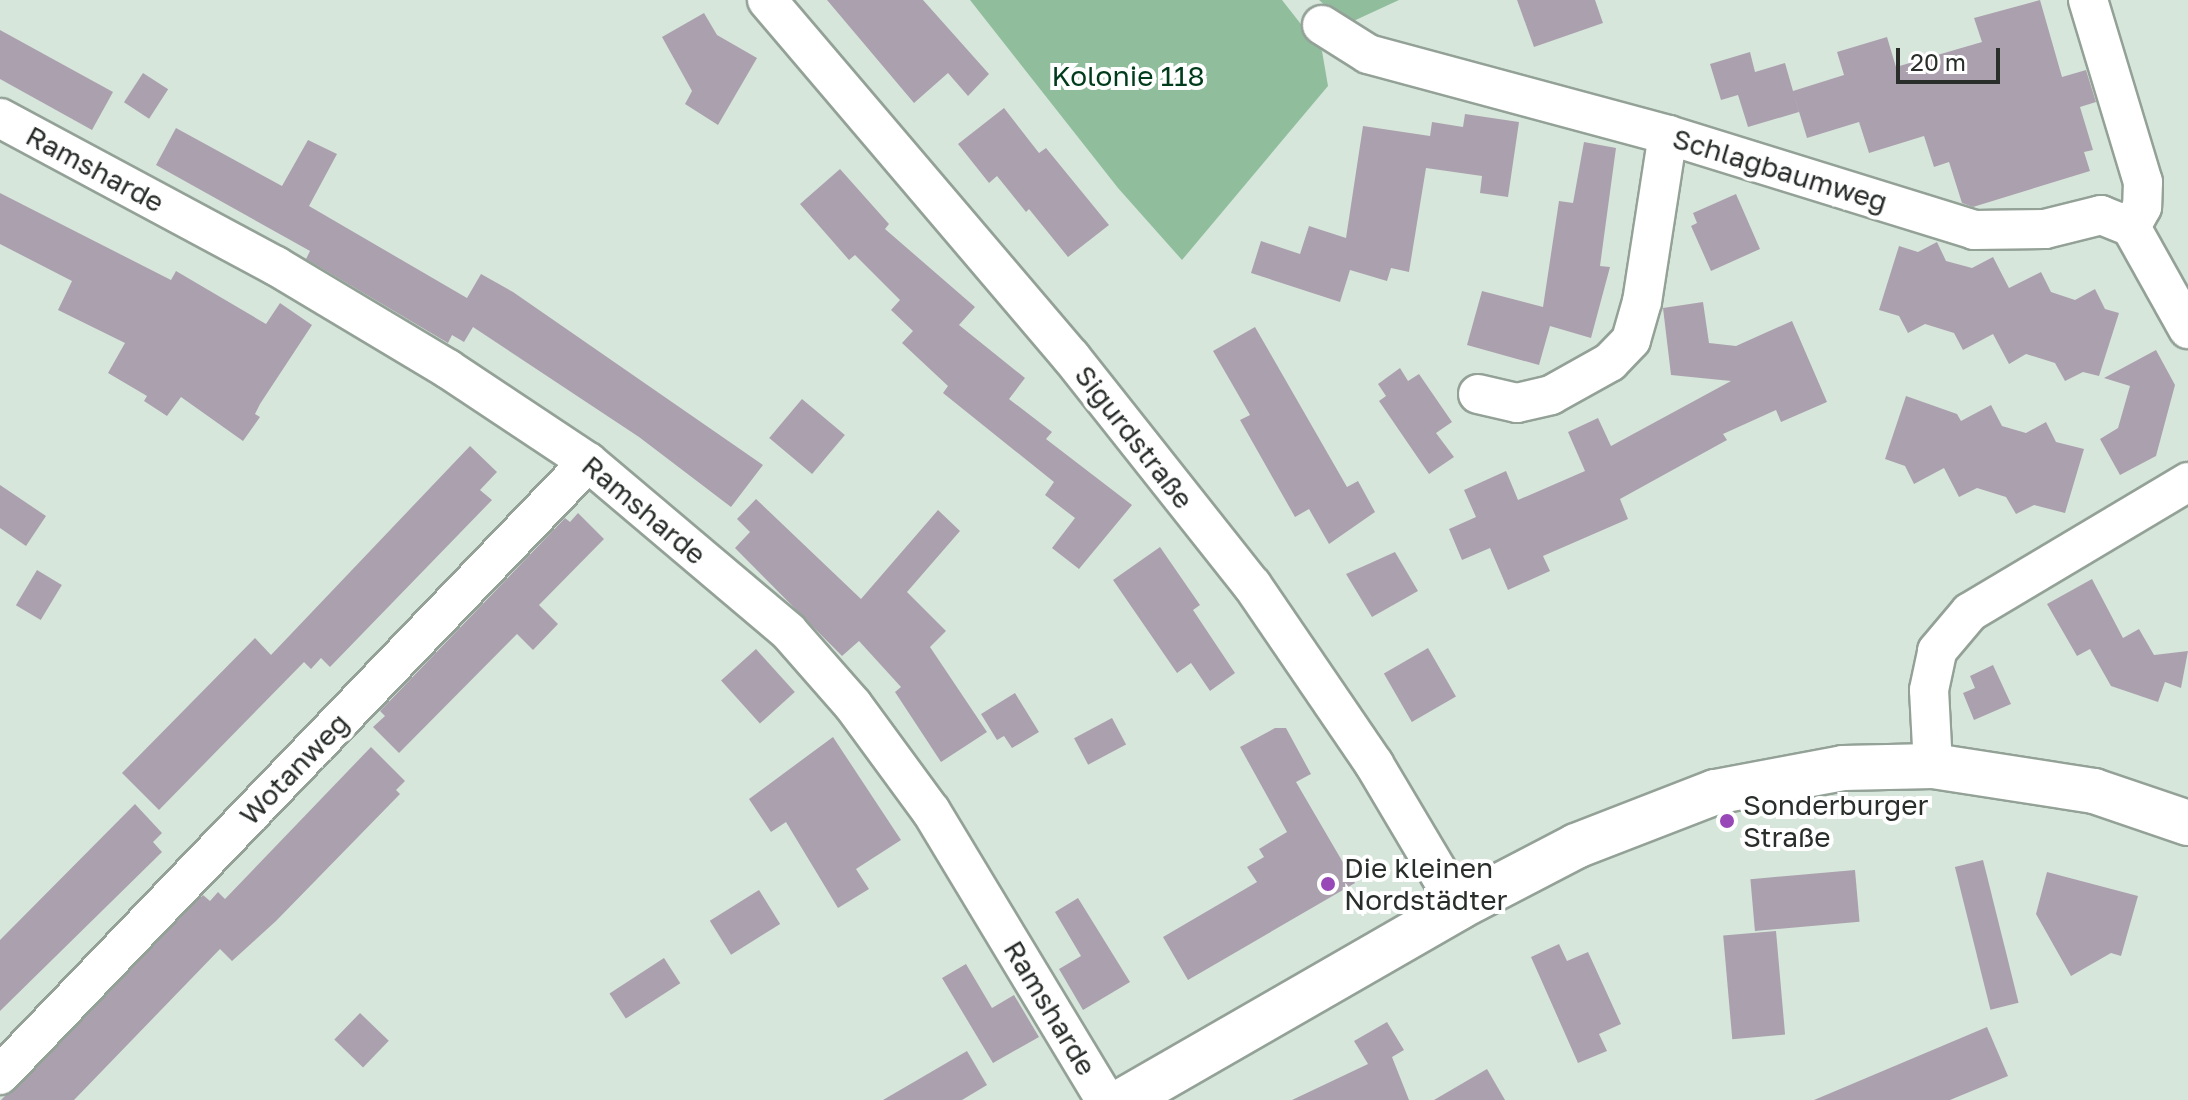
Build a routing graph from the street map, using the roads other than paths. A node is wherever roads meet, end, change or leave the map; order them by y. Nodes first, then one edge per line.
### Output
1 (767, 0) edge
2 (2088, 0) edge
3 (1322, 25) dead end
4 (0, 118) edge
5 (1668, 135) junction
6 (2131, 227) junction
7 (2188, 329) edge
8 (1478, 394) dead end
9 (588, 462) junction
10 (2188, 482) edge
11 (1933, 766) junction
12 (2188, 823) edge
13 (1459, 907) junction
14 (0, 1075) edge
15 (1105, 1100) edge
16 (1124, 1100) edge

1 - 13 street, Sigurdstraße
2 - 6 street
3 - 5 street, Schlagbaumweg
4 - 9 street, Ramsharde
5 - 6 street, Schlagbaumweg
5 - 8 street
6 - 7 street
9 - 14 street, Wotanweg
9 - 15 street, Ramsharde
10 - 11 street
11 - 12 street
11 - 13 street
13 - 16 street

